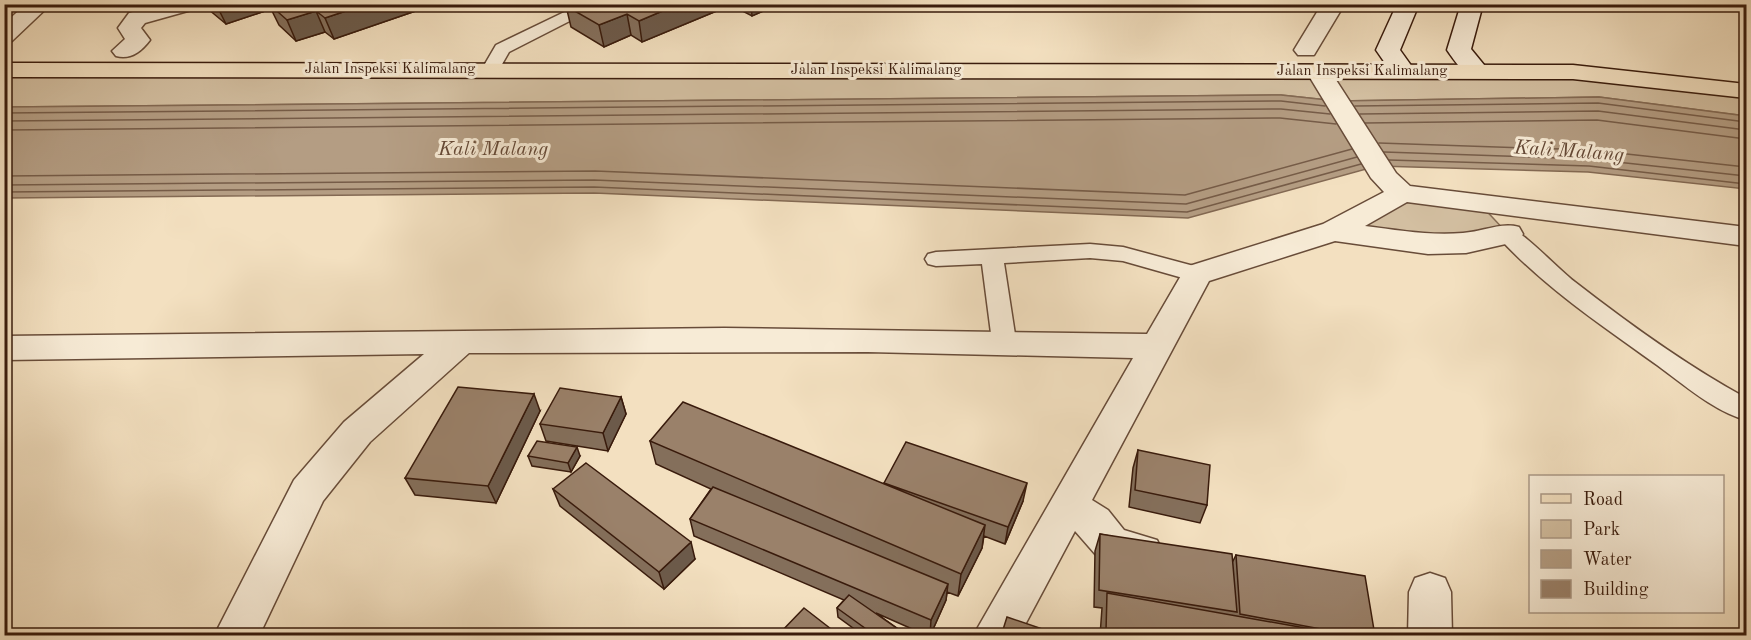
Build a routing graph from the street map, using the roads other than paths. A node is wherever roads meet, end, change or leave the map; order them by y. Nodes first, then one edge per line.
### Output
1 (40, 4) edge
2 (187, 4) edge
3 (595, 4) edge
4 (1408, 4) edge
5 (1472, 4) edge
6 (1333, 5) edge
7 (574, 8) edge
8 (5, 36) edge
9 (1388, 50) junction
10 (1459, 50) junction
11 (1526, 50) junction
12 (4, 51) edge
13 (124, 51) junction
14 (497, 59) junction
15 (1312, 60) junction
16 (4, 70) edge
17 (1403, 70) junction
18 (1746, 70) edge
19 (1476, 71) junction
20 (1549, 71) junction
21 (1746, 91) edge
22 (1392, 182) junction
23 (1479, 203) junction
24 (1334, 231) junction
25 (1508, 234) junction
26 (1746, 237) edge
27 (992, 257) junction
28 (936, 258) dead end
29 (1197, 274) junction
30 (461, 341) junction
31 (1004, 341) junction
32 (1156, 346) junction
33 (4, 348) edge
34 (1746, 411) edge
35 (1068, 505) junction
36 (1176, 560) edge
37 (1430, 592) dead end
38 (236, 636) edge
39 (995, 636) edge
40 (1430, 636) edge

1 - 8 street
2 - 13 street
3 - 7 lane
4 - 9 street
5 - 10 street
6 - 15 street
7 - 14 lane
9 - 10 main road, Jalan Inspeksi Kalimalang
9 - 15 main road, Jalan Inspeksi Kalimalang
9 - 17 street
10 - 11 main road, Jalan Inspeksi Kalimalang
10 - 19 street
11 - 18 main road, Jalan Inspeksi Kalimalang
11 - 20 main road
12 - 13 main road, Jalan Inspeksi Kalimalang
13 - 14 main road, Jalan Inspeksi Kalimalang
14 - 15 main road, Jalan Inspeksi Kalimalang
14 - 16 main road, Jalan Inspeksi Kalimalang
15 - 17 main road, Jalan Inspeksi Kalimalang
15 - 22 street
17 - 19 main road, Jalan Inspeksi Kalimalang
19 - 20 main road, Jalan Inspeksi Kalimalang
20 - 21 main road, Jalan Inspeksi Kalimalang
22 - 23 street
22 - 24 street
23 - 25 street
23 - 26 street
24 - 25 street
24 - 29 street
25 - 34 lane
27 - 28 lane
27 - 29 lane
27 - 31 lane
29 - 32 street
30 - 31 street
30 - 33 street
30 - 38 street
31 - 32 street
32 - 35 street
35 - 36 street
35 - 39 street
37 - 40 street

